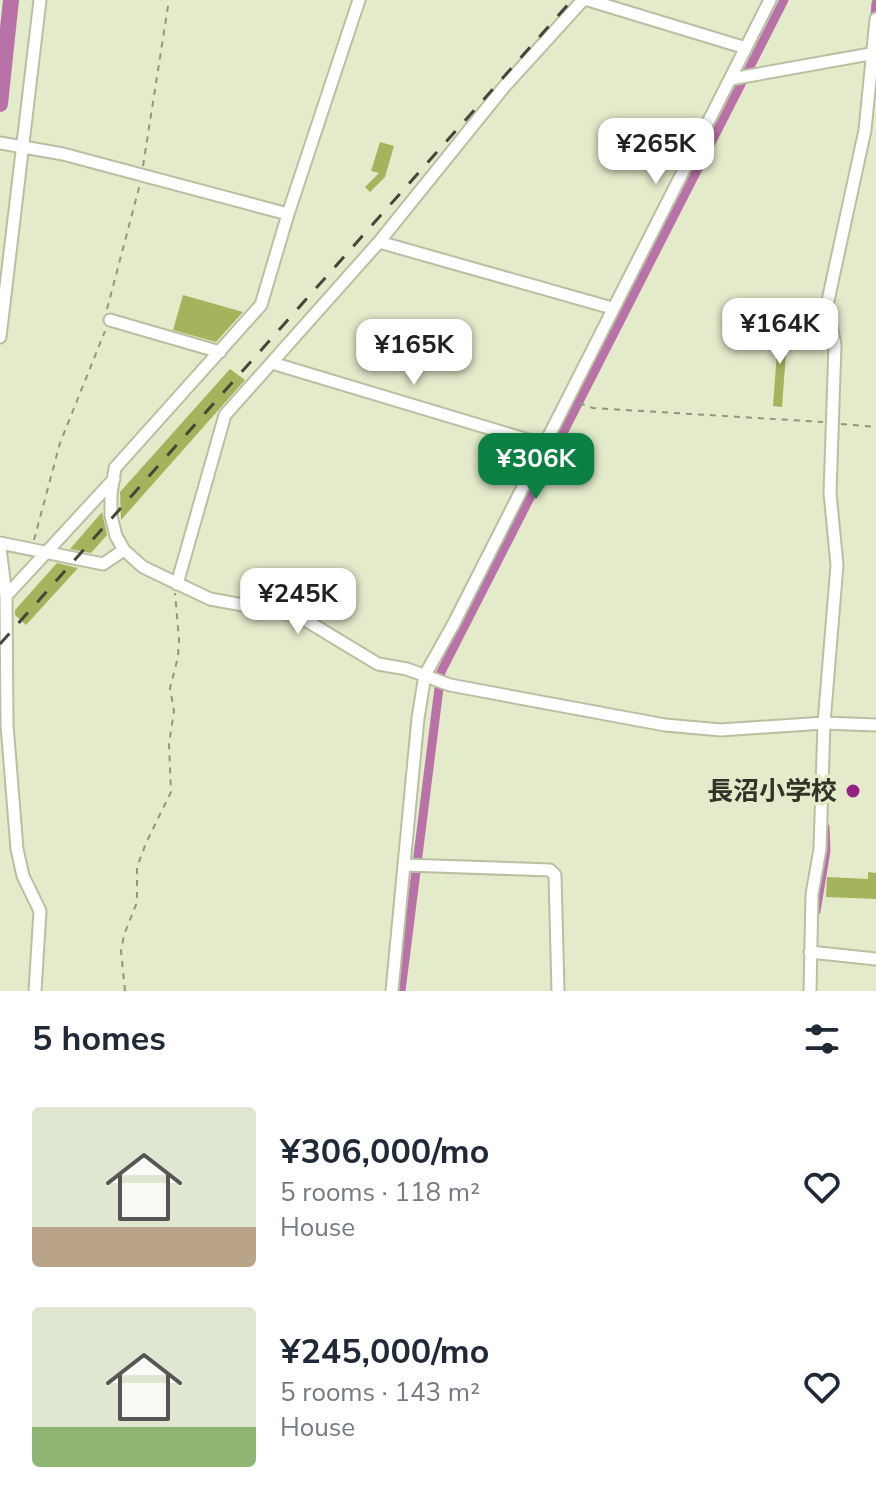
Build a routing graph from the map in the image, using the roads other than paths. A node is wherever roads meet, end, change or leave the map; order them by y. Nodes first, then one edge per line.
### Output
1 (40, 0) edge
2 (359, 0) edge
3 (586, 0) edge
4 (770, 0) edge
5 (876, 19) edge
6 (746, 48) junction
7 (874, 54) edge
8 (734, 79) junction
9 (0, 143) edge
10 (21, 147) junction
11 (288, 214) junction
12 (379, 242) junction
13 (612, 308) junction
14 (110, 320) road end
15 (0, 337) edge
16 (220, 352) junction
17 (272, 363) junction
18 (545, 445) junction
19 (114, 479) junction
20 (0, 546) edge
21 (124, 550) junction
22 (47, 553) junction
23 (177, 584) junction
24 (6, 596) junction
25 (434, 680) junction
26 (824, 723) junction
27 (876, 725) edge
28 (413, 865) junction
29 (810, 952) junction
30 (876, 959) edge
31 (35, 991) edge
32 (392, 991) edge
33 (558, 991) edge
34 (810, 991) edge

1 - 10 street
2 - 11 street
3 - 6 street
3 - 12 street
4 - 6 street
5 - 7 street
6 - 8 street
7 - 8 street
7 - 26 street
8 - 13 street
9 - 10 street
10 - 11 street
10 - 15 street
11 - 16 street
12 - 13 street
12 - 17 street
13 - 18 street
14 - 16 street
16 - 19 street
17 - 18 street
17 - 23 street
18 - 25 street
19 - 21 street
19 - 22 street
20 - 22 street
20 - 24 street
21 - 22 street
21 - 23 street
22 - 24 street
23 - 25 street
24 - 31 street
25 - 26 street
25 - 28 street
26 - 27 street
26 - 29 street
28 - 32 street
28 - 33 street
29 - 30 street
29 - 34 street

